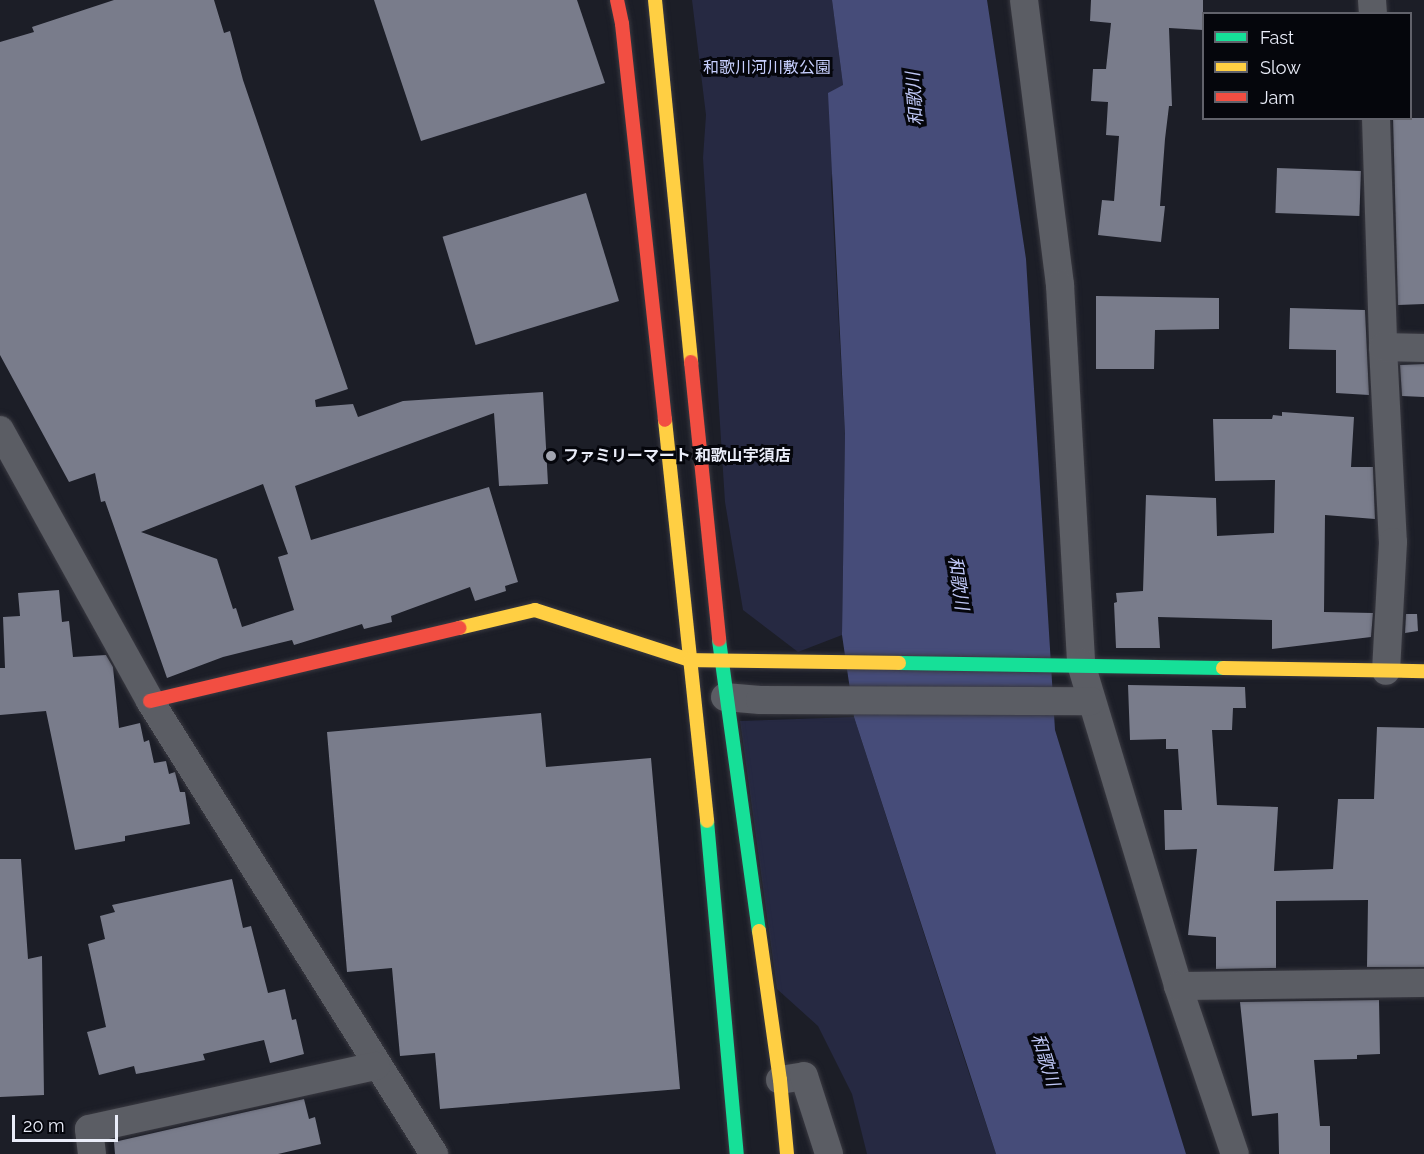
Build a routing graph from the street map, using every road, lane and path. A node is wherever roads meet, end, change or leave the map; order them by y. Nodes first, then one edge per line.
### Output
1 (618, 0) edge
2 (655, 0) edge
3 (1024, 0) edge
4 (1376, 120) edge
5 (1383, 347) junction
6 (1424, 348) edge
7 (0, 430) edge
8 (690, 660) junction
9 (721, 661) junction
10 (1068, 664) junction
11 (1386, 671) junction
12 (1424, 671) edge
13 (725, 697) junction
14 (150, 701) junction
15 (1091, 701) junction
16 (1424, 983) edge
17 (1178, 986) junction
18 (376, 1066) junction
19 (780, 1080) junction
20 (92, 1154) edge
21 (434, 1154) edge
22 (737, 1154) edge
23 (787, 1154) edge
24 (829, 1154) edge
25 (1235, 1154) edge

1 - 8 street
2 - 9 street
3 - 10 street
4 - 5 street
5 - 6 street
5 - 11 street
7 - 14 street
8 - 9 street
8 - 14 street
8 - 22 street
9 - 10 street
9 - 13 street
10 - 11 street
10 - 15 street
11 - 12 street
13 - 15 street
13 - 19 street
14 - 18 street
15 - 17 street
16 - 17 street
17 - 25 street
18 - 20 street
18 - 21 street
19 - 23 street
19 - 24 street

